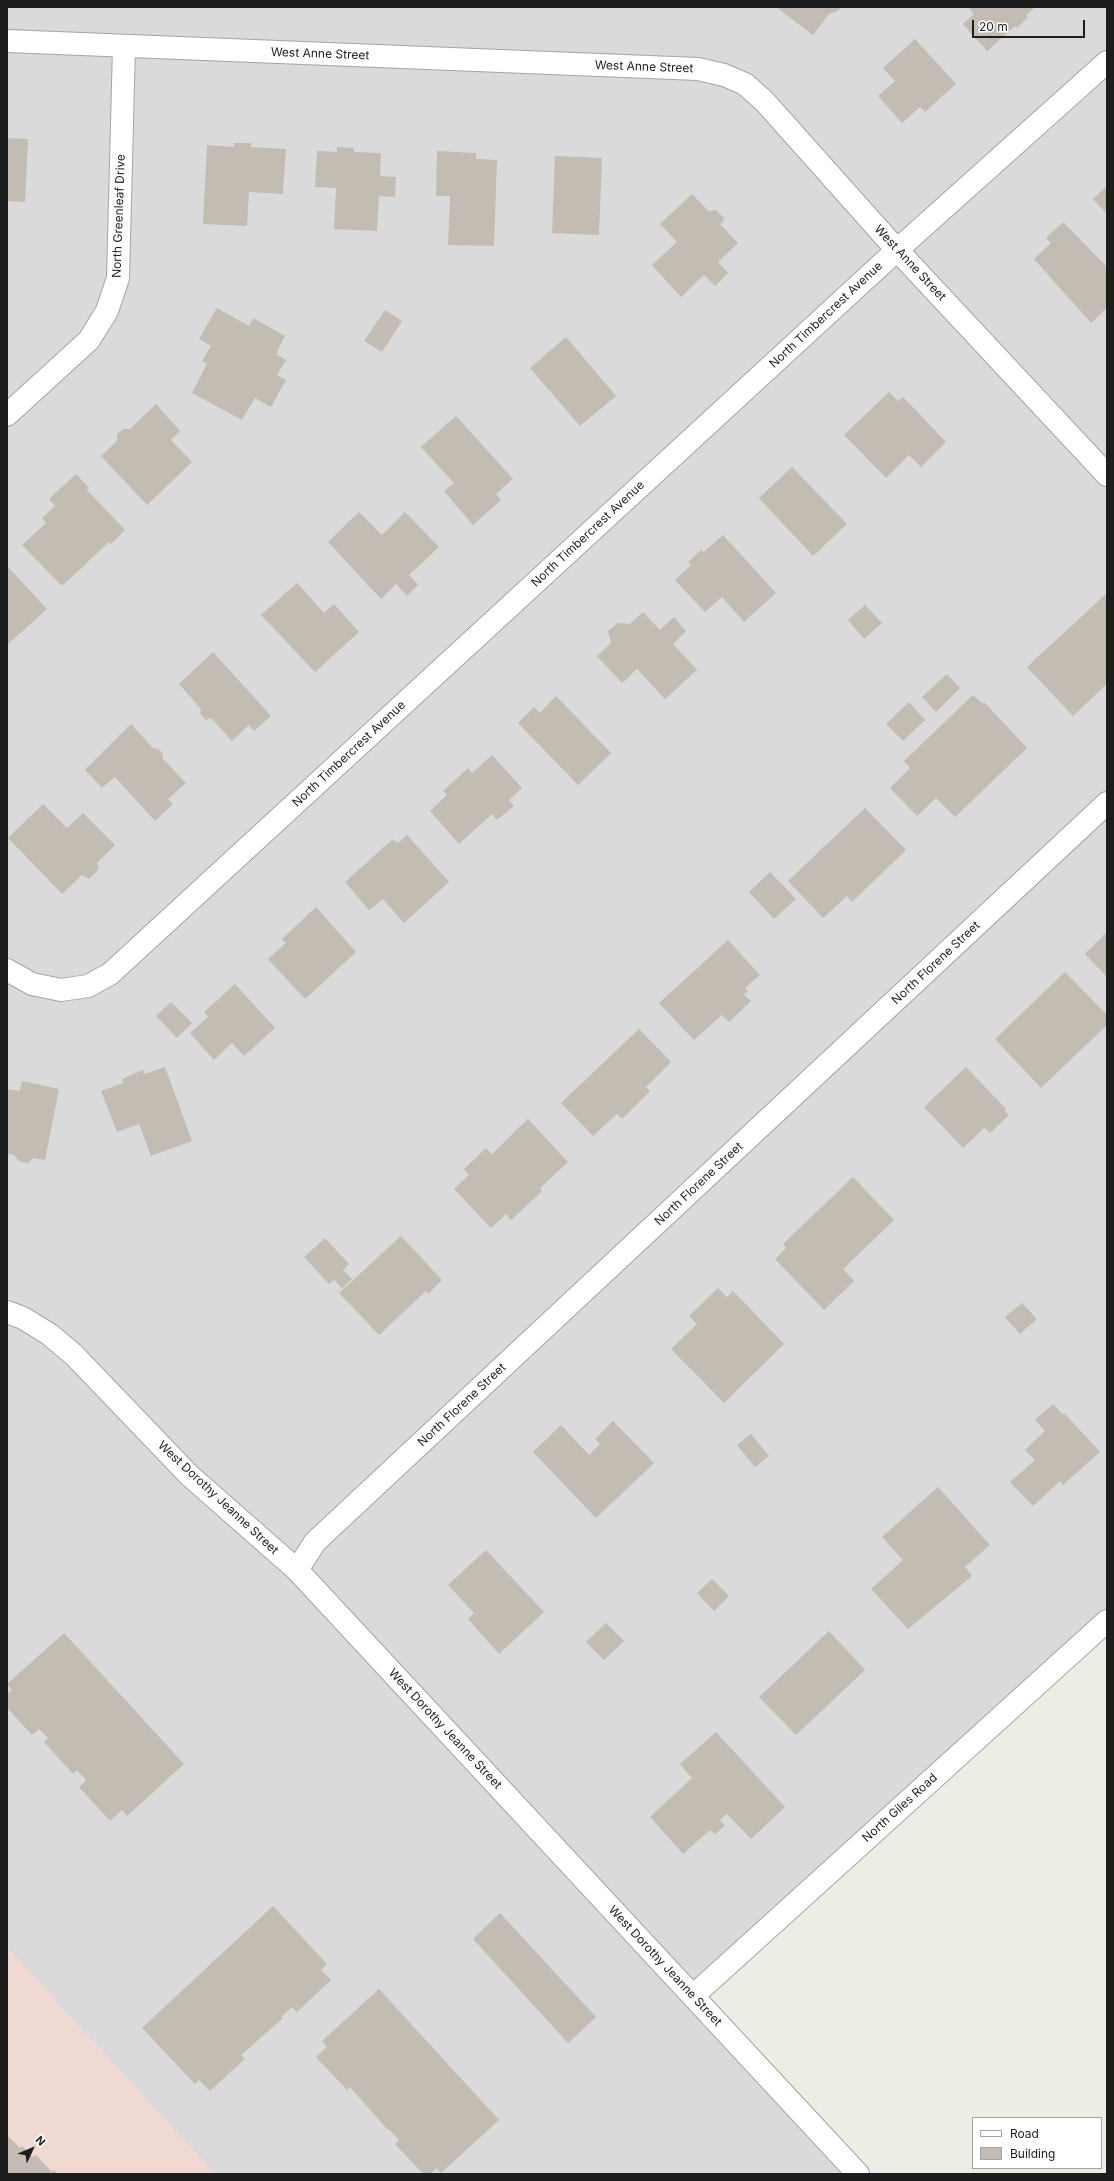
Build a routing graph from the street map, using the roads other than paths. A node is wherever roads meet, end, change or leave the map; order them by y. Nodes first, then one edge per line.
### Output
1 (7, 41) edge
2 (124, 46) junction
3 (1107, 62) edge
4 (898, 250) junction
5 (7, 415) edge
6 (1107, 475) edge
7 (1107, 803) edge
8 (7, 970) edge
9 (7, 1312) edge
10 (297, 1570) junction
11 (1107, 1621) edge
12 (693, 1996) junction
13 (858, 2174) edge

1 - 2 street, West Anne Street
2 - 4 street, West Anne Street
2 - 5 street, North Greenleaf Drive
3 - 4 street, North Timbercrest Avenue
4 - 6 street, West Anne Street
4 - 8 street, North Timbercrest Avenue
7 - 10 street, North Florene Street
9 - 10 street, West Dorothy Jeanne Street
10 - 12 street, West Dorothy Jeanne Street
11 - 12 street, North Giles Road
12 - 13 street, West Dorothy Jeanne Street

